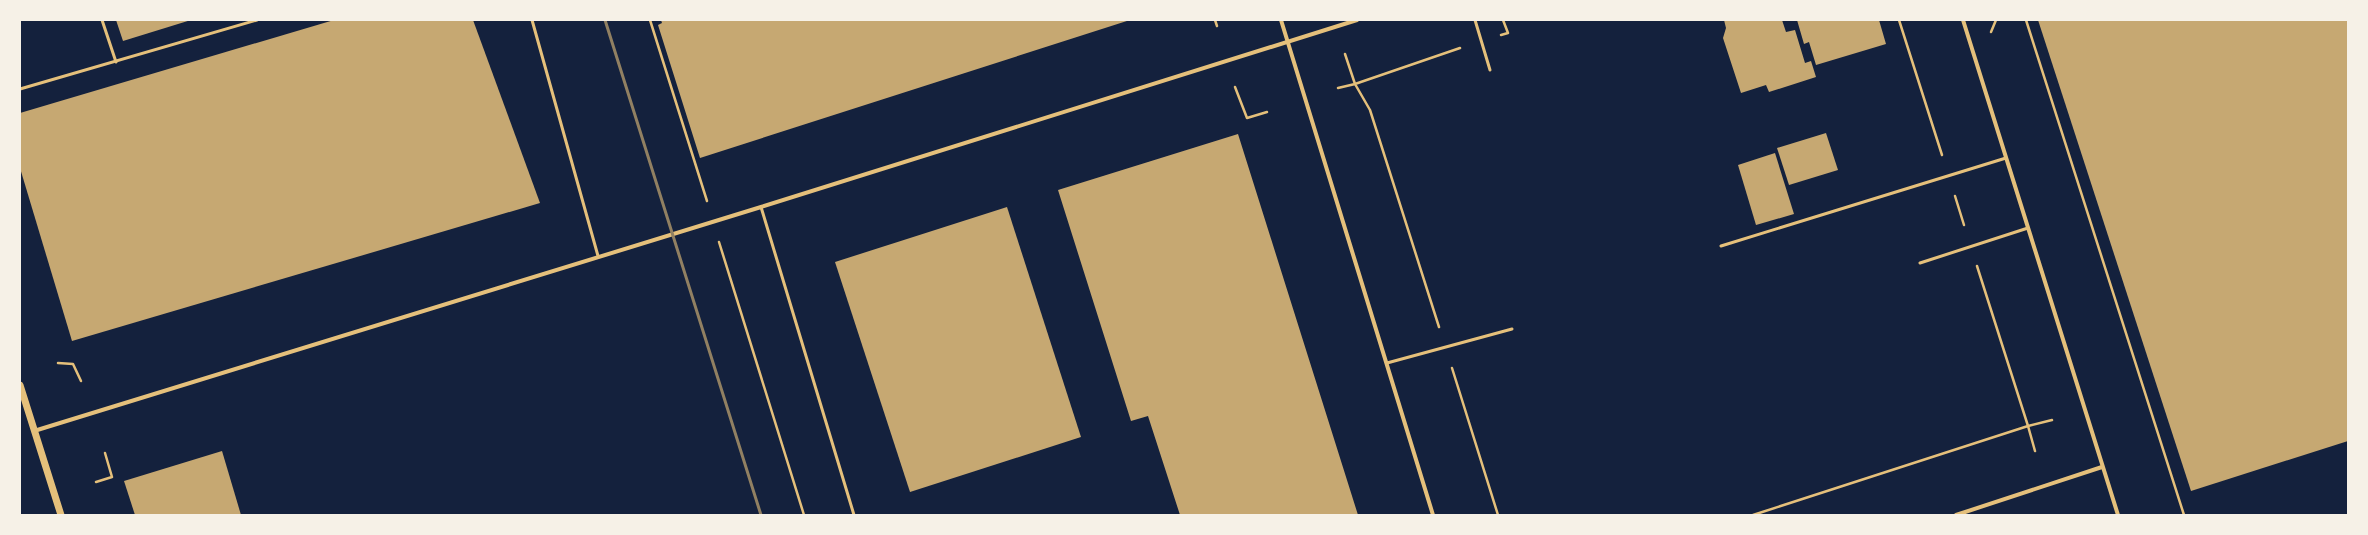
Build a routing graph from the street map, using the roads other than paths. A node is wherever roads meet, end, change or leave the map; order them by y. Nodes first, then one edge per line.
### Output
1 (102, 20) edge
2 (237, 20) edge
3 (257, 20) edge
4 (532, 20) edge
5 (1281, 20) edge
6 (1357, 20) edge
7 (1475, 20) edge
8 (1963, 20) edge
9 (239, 25) junction
10 (1288, 42) junction
11 (116, 62) junction
12 (1490, 70) dead end
13 (20, 89) edge
14 (2006, 158) junction
15 (761, 207) junction
16 (2028, 228) junction
17 (1721, 246) dead end
18 (598, 256) junction
19 (1920, 263) dead end
20 (1512, 329) dead end
21 (1387, 363) junction
22 (20, 386) edge
23 (34, 431) junction
24 (2102, 467) junction
25 (61, 515) edge
26 (854, 515) edge
27 (1433, 515) edge
28 (1956, 515) edge
29 (2118, 515) edge

1 - 11 lane
2 - 9 lane
3 - 9 lane
4 - 18 lane
5 - 10 street
6 - 10 street
7 - 12 lane
8 - 14 street
9 - 11 lane
10 - 15 street
10 - 21 street
11 - 13 lane
14 - 16 street
14 - 17 lane
15 - 18 street
15 - 26 lane
16 - 19 lane
16 - 24 street
18 - 23 street
20 - 21 lane
21 - 27 street
22 - 23 street
23 - 25 street
24 - 28 street
24 - 29 street

